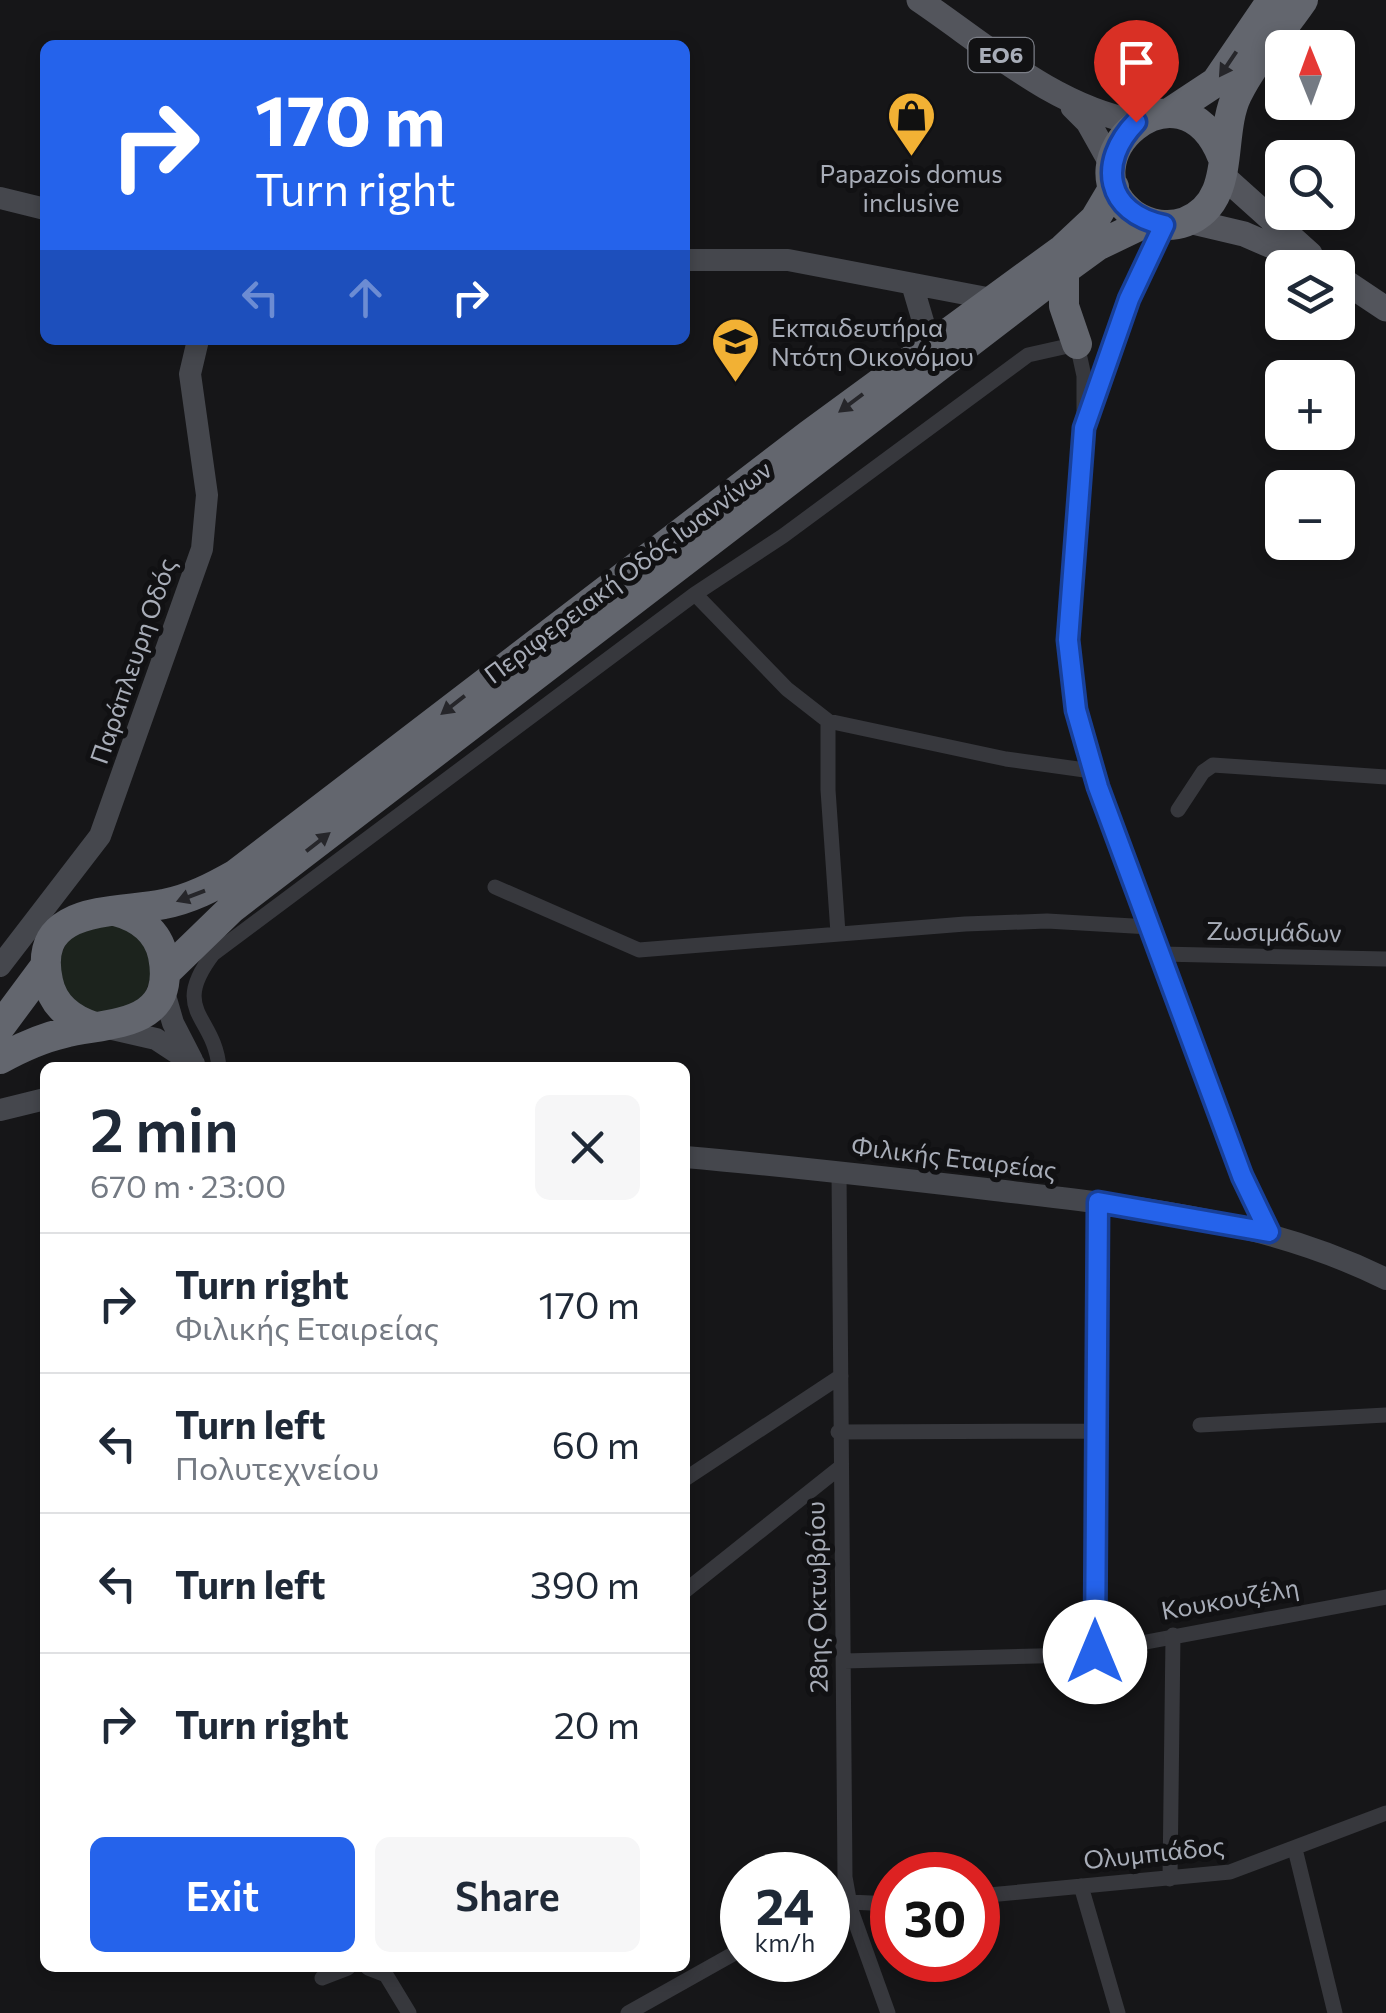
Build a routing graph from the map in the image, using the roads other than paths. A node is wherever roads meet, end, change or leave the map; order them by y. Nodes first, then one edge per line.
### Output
1 (919, 0) edge
2 (1321, 0) edge
3 (1281, 5) edge
4 (1066, 100) junction
5 (1169, 113) junction
6 (1136, 122) junction
7 (1222, 166) junction
8 (1112, 175) junction
9 (0, 198) edge
10 (40, 208) edge
11 (1167, 223) junction
12 (1281, 250) edge
13 (1305, 250) edge
14 (690, 260) edge
15 (1064, 270) junction
16 (912, 284) junction
17 (1355, 288) edge
18 (992, 299) junction
19 (1386, 309) edge
20 (1078, 344) junction
21 (197, 345) edge
22 (930, 345) junction
23 (1084, 428) junction
24 (695, 594) junction
25 (828, 720) junction
26 (1092, 770) junction
27 (1386, 777) edge
28 (1178, 810) dead end
29 (495, 887) dead end
30 (116, 910) junction
31 (52, 919) junction
32 (1150, 927) junction
33 (838, 933) junction
34 (1160, 954) junction
35 (1386, 959) edge
36 (46, 965) junction
37 (0, 966) edge
38 (164, 979) junction
39 (0, 1027) edge
40 (102, 1027) junction
41 (0, 1059) edge
42 (189, 1062) edge
43 (193, 1062) edge
44 (217, 1062) edge
45 (40, 1099) edge
46 (0, 1110) edge
47 (690, 1157) edge
48 (839, 1172) junction
49 (1098, 1202) junction
50 (1269, 1232) junction
51 (1386, 1279) edge
52 (841, 1376) junction
53 (1386, 1415) edge
54 (1200, 1425) dead end
55 (1094, 1431) junction
56 (838, 1432) junction
57 (838, 1469) junction
58 (690, 1476) edge
59 (690, 1587) edge
60 (1386, 1597) edge
61 (1173, 1635) junction
62 (1095, 1652) junction
63 (844, 1661) junction
64 (1386, 1814) edge
65 (1295, 1849) junction
66 (847, 1852) edge
67 (1170, 1879) junction
68 (1081, 1886) junction
69 (1000, 1894) edge
70 (850, 1906) edge
71 (720, 1961) edge
72 (338, 1972) edge
73 (378, 1972) edge
74 (322, 1978) dead end
75 (409, 2013) edge
76 (628, 2013) edge
77 (888, 2013) edge
78 (1118, 2013) edge
79 (1334, 2013) edge

1 - 4 main road, ΕΟ6
2 - 3 street
3 -> 5 highway
3 - 7 highway, Περιφερειακή Οδός Ιωαννίνων
4 - 6 main road, ΕΟ6
4 - 8 main road, ΕΟ6
5 - 6 highway, ΕΟ6
5 - 7 highway
6 - 8 highway, Περιφερειακή Οδός Ιωαννίνων
7 - 11 highway, Περιφερειακή Οδός Ιωαννίνων
7 - 13 main road
8 - 11 highway, ΕΟ6
8 - 18 highway, Περιφερειακή Οδός Ιωαννίνων
9 - 10 street
11 - 12 main road
11 - 15 highway, Περιφερειακή Οδός Ιωαννίνων
11 - 23 street
14 - 16 street
15 - 20 highway
38 -> 15 highway, Περιφερειακή Οδός Ιωαννίνων
16 - 18 street
16 - 22 street
17 - 19 main road
18 - 22 highway, Περιφερειακή Οδός Ιωαννίνων
20 - 23 street
20 - 24 street
21 - 31 street, Παράπλευρη Οδός
22 -> 30 highway, Περιφερειακή Οδός Ιωαννίνων
23 - 26 street
24 - 25 street
24 - 44 street
25 - 26 street
25 - 33 street
26 - 32 street
27 - 28 street
29 - 33 street
30 - 31 highway, Περιφερειακή Οδός Ιωαννίνων
30 - 38 highway
31 - 36 highway
31 - 37 street, Παράπλευρη Οδός
32 - 33 street
32 - 34 street
34 - 35 street, Ζωσιμάδων
34 - 50 street
36 - 39 highway
36 - 40 highway
38 - 40 highway, Περιφερειακή Οδός Ιωαννίνων
38 - 43 street
40 - 41 highway, Περιφερειακή Οδός Ιωαννίνων
40 - 42 street
45 - 46 street
47 - 48 street, Φιλικής Εταιρείας
48 - 49 street, Φιλικής Εταιρείας
48 - 52 street, 28ης Οκτωβρίου
49 - 50 street, Φιλικής Εταιρείας
49 - 55 street
50 - 51 street, Φιλικής Εταιρείας
52 - 56 street, 28ης Οκτωβρίου
52 - 58 street
53 - 54 street
55 - 56 street
55 - 62 street
56 - 57 street, 28ης Οκτωβρίου
57 - 59 street
57 - 63 street, 28ης Οκτωβρίου
60 - 61 street, Κουκουζέλη
61 - 62 street, Κουκουζέλη
61 - 67 street
62 - 63 street, Κουκουζέλη
63 - 66 street, 28ης Οκτωβρίου
64 - 65 street, Ολυμπιάδος
65 - 67 street, Ολυμπιάδος
65 - 79 street
67 - 68 street, Ολυμπιάδος
68 - 69 street, Ολυμπιάδος
68 - 78 street
70 - 77 street, 28ης Οκτωβρίου
71 - 76 street
72 - 74 street
73 - 75 street

